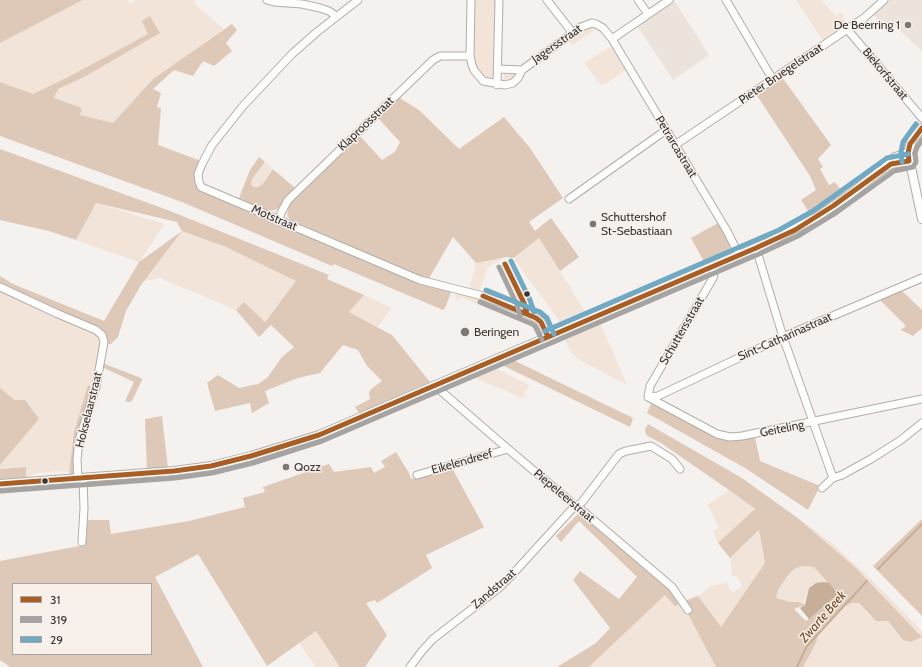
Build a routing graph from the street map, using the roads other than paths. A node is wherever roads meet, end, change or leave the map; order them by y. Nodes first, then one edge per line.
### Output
1 (267, 0) edge
2 (358, 0) edge
3 (471, 0) edge
4 (500, 0) edge
5 (547, 0) edge
6 (638, 0) edge
7 (669, 0) edge
8 (726, 0) edge
9 (884, 0) edge
10 (648, 14) junction
11 (336, 16) junction
12 (847, 29) junction
13 (572, 32) junction
14 (612, 39) junction
15 (470, 56) junction
16 (498, 69) junction
17 (522, 70) junction
18 (773, 80) junction
19 (497, 85) junction
20 (922, 118) edge
21 (922, 128) edge
22 (666, 130) junction
23 (675, 144) junction
24 (909, 157) junction
25 (569, 199) dead end
26 (922, 219) edge
27 (279, 221) junction
28 (756, 248) junction
29 (739, 255) junction
30 (716, 265) junction
31 (922, 278) edge
32 (0, 287) edge
33 (548, 337) junction
34 (783, 337) junction
35 (434, 385) junction
36 (648, 397) junction
37 (922, 399) edge
38 (813, 422) junction
39 (922, 423) edge
40 (508, 449) junction
41 (680, 469) dead end
42 (417, 475) dead end
43 (833, 478) junction
44 (81, 479) junction
45 (0, 484) edge
46 (822, 488) dead end
47 (575, 506) junction
48 (82, 542) dead end
49 (688, 610) dead end
50 (410, 667) edge

1 - 11 street
2 - 11 street, Motstraat
3 - 15 street
4 - 16 street
5 - 13 street
6 - 10 street
7 - 10 street
8 - 18 street
9 - 12 street, Pieter Bruegelstraat
10 - 14 street
11 - 27 street, Motstraat
12 - 18 street, Pieter Bruegelstraat
12 - 20 street, Biekorfstraat
13 - 14 street, Jagersstraat
13 - 17 street, Jagersstraat
14 - 22 street, Petrarcastraat
15 - 19 street
15 - 27 street, Klaproosstraat
16 - 17 street, Jagersstraat
16 - 19 street
17 - 19 street
18 - 23 street, Pieter Bruegelstraat
21 - 24 street
22 - 23 street, Petrarcastraat
22 - 25 street
23 - 29 street, Petrarcastraat
24 - 26 street
24 - 28 street
27 - 33 street, Motstraat
28 - 29 street
28 - 34 street
29 - 30 street
30 - 33 street
30 - 36 street, Schuttersstraat
31 - 34 street, Sint-Catharinastraat
32 - 44 street, Hokselaarstraat
33 - 35 street
34 - 36 street, Sint-Catharinastraat
34 - 38 street
35 - 40 street, Piepeleerstraat
35 - 44 street
36 - 38 street, Geiteling
37 - 38 street, Geiteling
38 - 43 street
39 - 43 street
40 - 42 street, Eikelendreef
40 - 47 street, Piepeleerstraat
41 - 47 street, Zandstraat
43 - 46 street
44 - 45 street
44 - 48 street
47 - 49 street, Piepeleerstraat
47 - 50 street, Zandstraat

